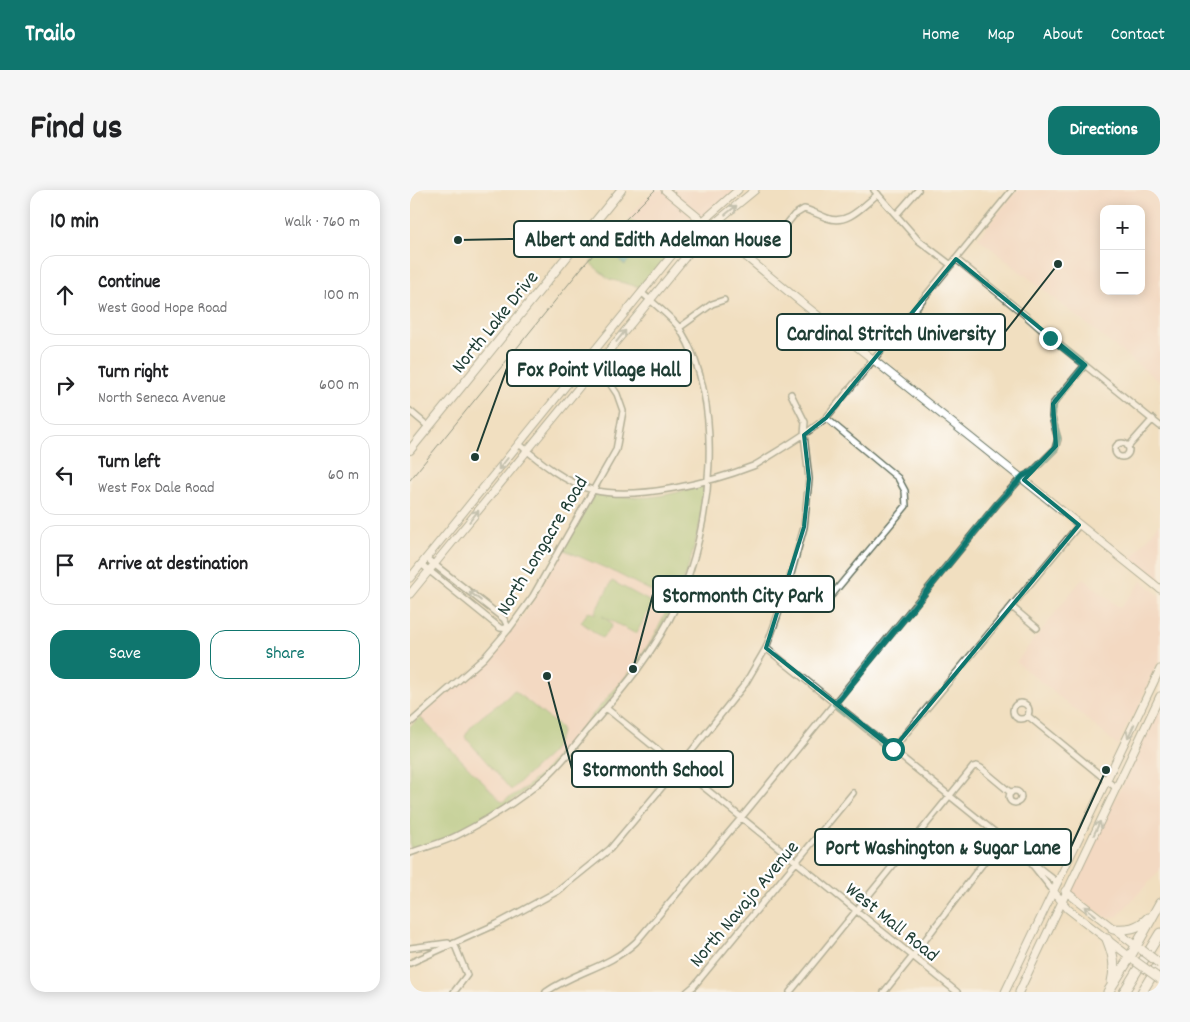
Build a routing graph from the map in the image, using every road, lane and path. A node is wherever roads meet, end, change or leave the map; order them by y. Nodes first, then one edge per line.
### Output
1 (621, 190) edge
2 (665, 190) edge
3 (738, 190) edge
4 (756, 190) edge
5 (918, 190) edge
6 (1012, 190) edge
7 (876, 192) edge
8 (896, 215) junction
9 (703, 221) junction
10 (786, 224) dead end
11 (710, 227) junction
12 (676, 250) junction
13 (685, 257) junction
14 (956, 259) junction
15 (950, 265) junction
16 (642, 293) junction
17 (650, 300) junction
18 (724, 300) dead end
19 (679, 328) junction
20 (587, 359) junction
21 (873, 360) junction
22 (1085, 365) junction
23 (596, 366) junction
24 (791, 394) dead end
25 (547, 409) junction
26 (410, 411) edge
27 (555, 416) junction
28 (826, 418) junction
29 (1153, 420) junction
30 (1160, 426) edge
31 (429, 427) junction
32 (804, 435) junction
33 (519, 444) junction
34 (1128, 447) dead end
35 (410, 450) edge
36 (527, 451) junction
37 (1022, 478) junction
38 (708, 480) junction
39 (592, 490) junction
40 (454, 524) junction
41 (1080, 525) junction
42 (461, 532) junction
43 (440, 540) junction
44 (448, 547) junction
45 (424, 561) junction
46 (432, 567) junction
47 (410, 578) edge
48 (1160, 589) edge
49 (786, 592) junction
50 (410, 594) edge
51 (1012, 607) junction
52 (1037, 628) dead end
53 (509, 629) junction
54 (766, 648) junction
55 (1160, 670) edge
56 (1160, 696) edge
57 (835, 704) junction
58 (606, 708) junction
59 (1028, 716) dead end
60 (410, 723) edge
61 (1124, 746) junction
62 (893, 749) junction
63 (1133, 752) junction
64 (679, 767) junction
65 (1107, 781) junction
66 (1116, 788) junction
67 (853, 793) dead end
68 (1011, 793) dead end
69 (949, 795) junction
70 (741, 818) junction
71 (1002, 838) junction
72 (410, 853) edge
73 (1026, 856) junction
74 (796, 862) junction
75 (1058, 884) junction
76 (1054, 892) junction
77 (1067, 893) junction
78 (1062, 902) junction
79 (1158, 906) edge
80 (856, 910) junction
81 (1036, 929) junction
82 (1113, 929) junction
83 (1160, 933) edge
84 (1047, 935) junction
85 (1106, 939) junction
86 (454, 943) junction
87 (410, 948) edge
88 (1139, 948) junction
89 (1026, 952) junction
90 (913, 956) junction
91 (1036, 957) junction
92 (1133, 959) junction
93 (410, 963) edge
94 (1160, 963) edge
95 (1160, 979) edge
96 (1108, 991) edge
97 (454, 992) edge
98 (546, 992) edge
99 (687, 992) edge
100 (790, 992) edge
101 (884, 992) edge
102 (957, 992) edge
103 (1005, 992) edge
104 (1019, 992) edge
105 (1124, 992) edge
106 (1142, 992) edge

1 - 31 main road, North Lake Drive
2 - 9 street
3 - 9 street
11 -> 4 street
5 - 8 street
6 - 14 street
7 - 8 street
7 - 10 street
8 - 15 street
9 - 11 street
9 - 12 street
11 - 13 street
11 - 21 street
12 - 13 street
12 - 16 street
13 - 17 street
14 - 15 street
14 - 22 street
15 - 21 street
16 - 17 street
16 - 20 street
17 - 19 street
23 -> 17 street
18 - 19 street
19 - 38 street
20 - 23 street, North Longacre Road
20 - 25 street
21 - 28 street
21 - 37 street
22 - 29 street
22 - 37 street
23 - 27 street
23 - 39 street, North Longacre Road
24 - 32 street
25 - 27 street
25 - 33 street
26 - 31 street
27 - 36 street
28 - 32 street
28 - 49 street
29 - 30 street
29 - 34 street
31 - 35 main road, North Lake Drive
32 - 38 street
32 - 49 street
33 - 36 street
33 -> 40 street
36 - 39 street
42 -> 36 street
37 - 41 street
37 - 57 street
38 - 39 street
38 - 58 street
39 - 53 street, North Longacre Road
40 - 42 street
40 - 43 street
41 - 48 street
41 - 51 street
42 - 44 street
43 - 44 street
43 - 45 street
44 - 46 street
45 - 46 street
45 - 47 street
46 - 50 street
53 -> 46 street
46 - 53 street
49 - 54 street
51 - 52 street
51 - 62 street
53 - 60 street, North Longacre Road
54 - 57 street
54 - 64 street
55 -> 61 street
56 - 63 street
57 - 62 street
57 - 70 street
58 - 64 street, West Mall Road
58 - 72 street
59 - 65 street
61 - 63 street
61 - 65 street
62 - 69 street
63 - 66 street
64 - 70 street, West Mall Road
64 - 86 street
65 - 66 street
65 - 75 street
77 -> 66 street
67 - 74 street, North Navajo Avenue
68 - 69 street
69 - 71 street
69 - 80 street
70 - 74 street, West Mall Road
70 - 98 street
71 - 73 street
71 - 90 street
73 - 75 street
73 - 76 street
74 - 80 street, West Mall Road
74 - 99 street, North Navajo Avenue
75 - 76 street
75 - 77 street
76 - 78 street
76 - 81 street
77 - 78 street
82 -> 77 street
78 - 84 street
78 - 85 street
79 - 82 highway
79 - 88 highway
80 - 90 street, West Mall Road
80 - 100 street
81 - 84 street
81 - 89 street
82 - 88 street
83 - 105 highway
84 - 91 street
85 - 92 street
85 - 96 highway
86 - 87 street
86 - 93 street
86 - 97 street
88 - 92 highway
88 - 94 main road, bridge
89 - 91 street
89 - 103 street
90 - 101 street
90 - 102 street, West Mall Road
91 - 104 street
92 - 95 main road, bridge
92 - 96 highway
94 - 106 highway

